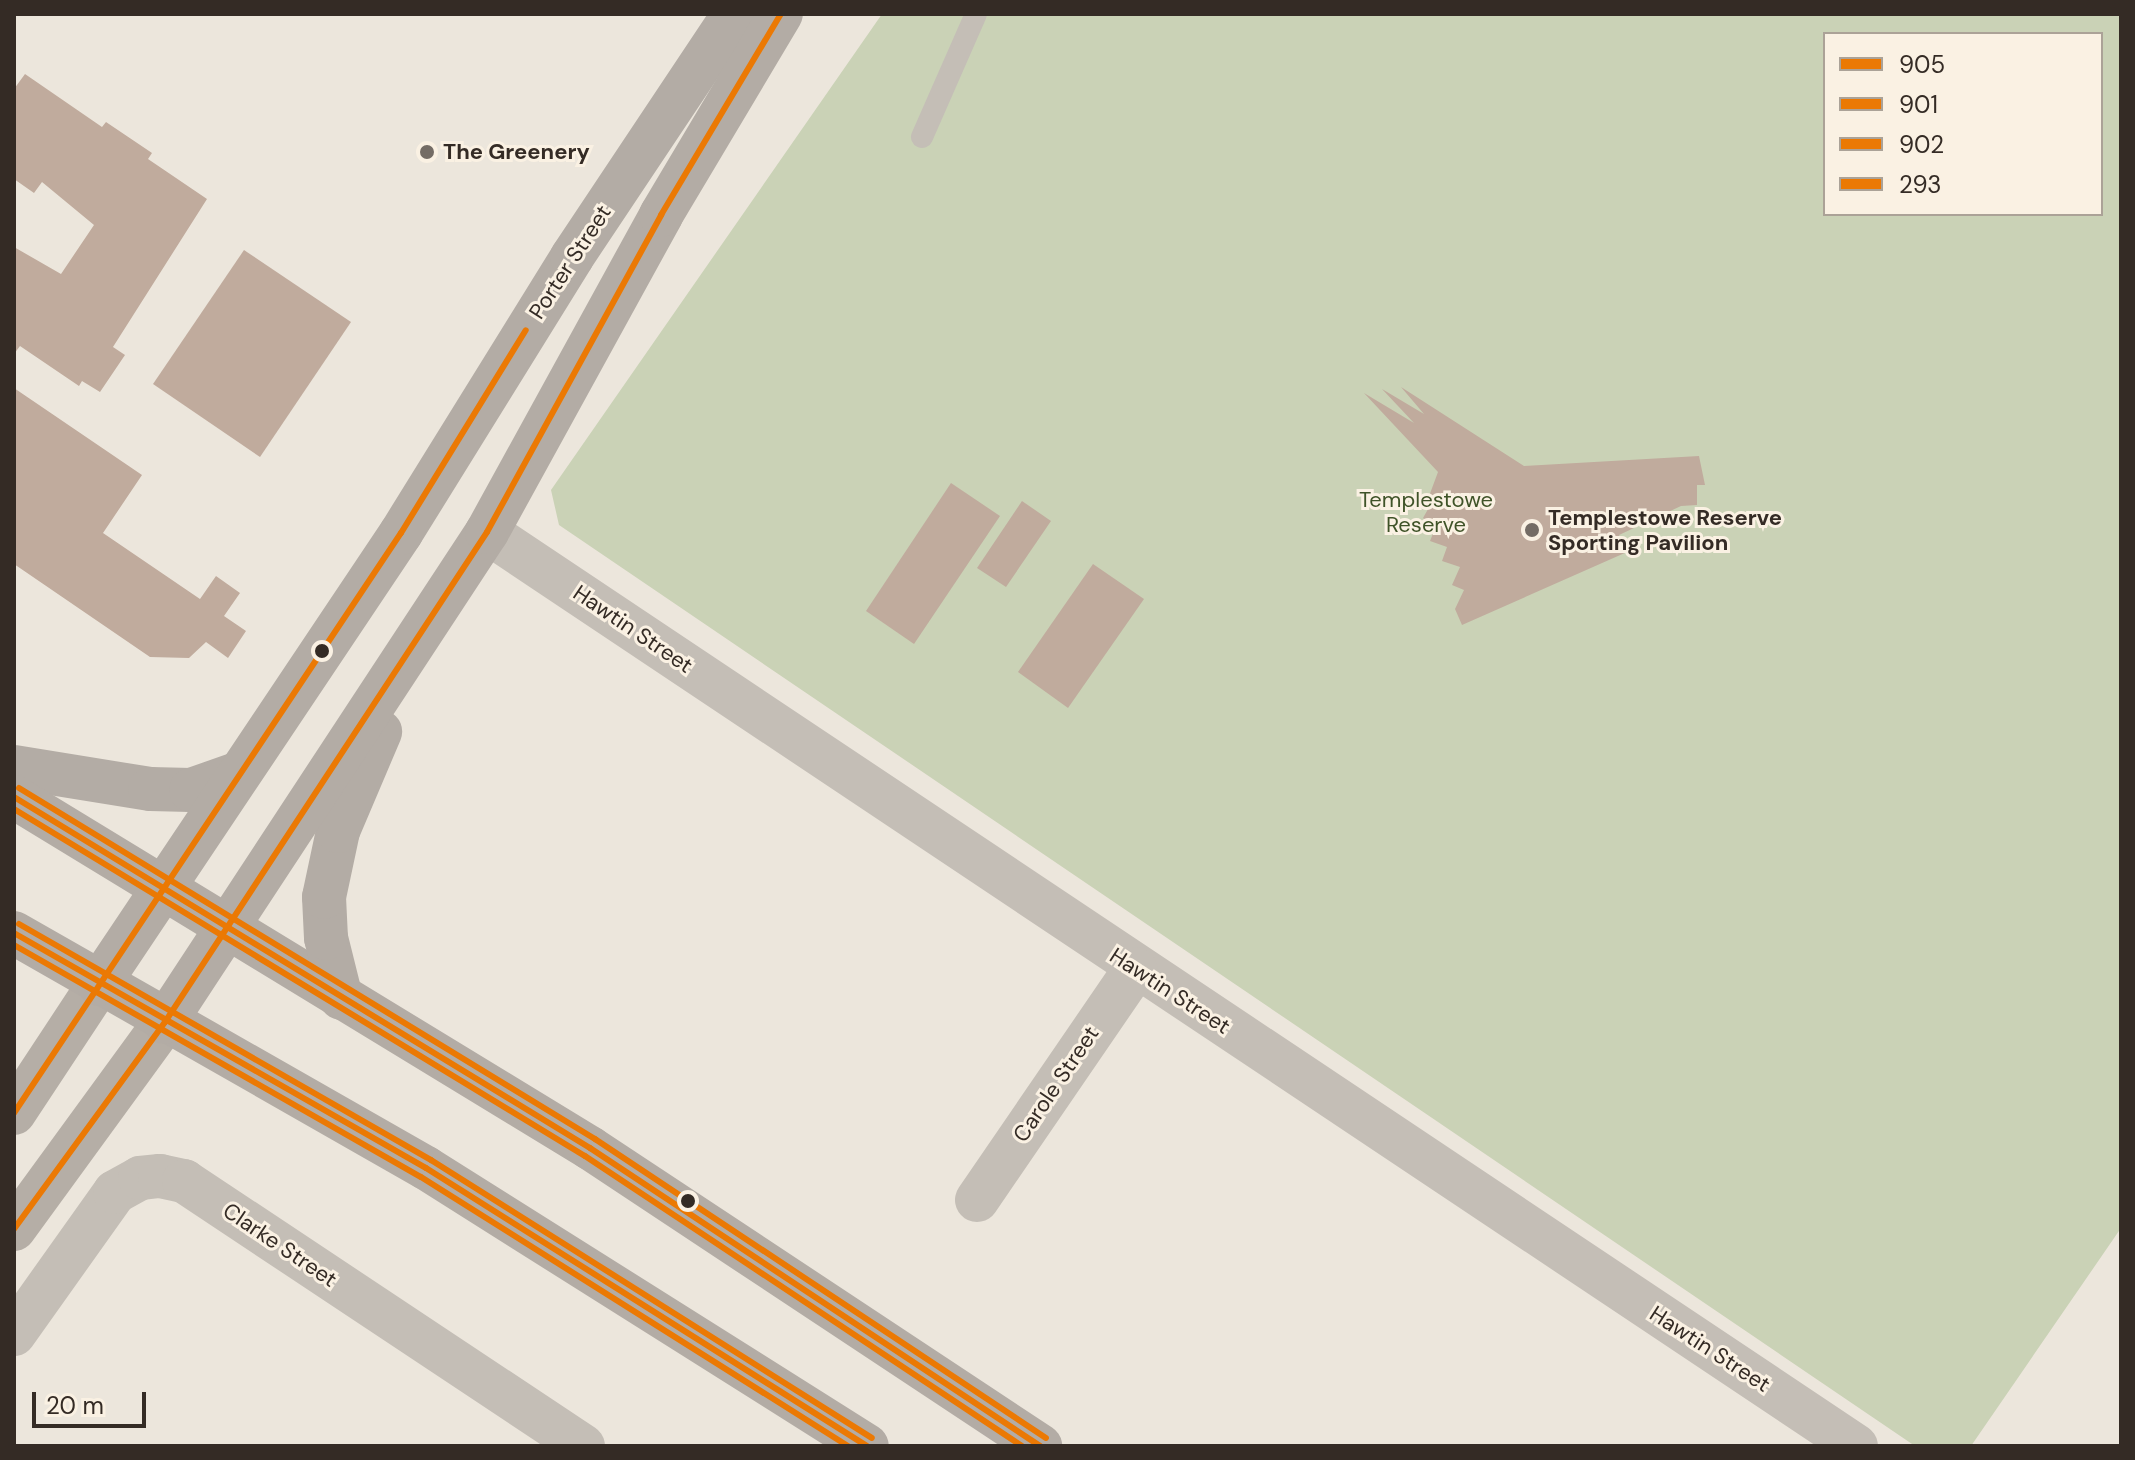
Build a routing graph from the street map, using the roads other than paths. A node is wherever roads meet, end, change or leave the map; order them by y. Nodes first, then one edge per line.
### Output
1 (734, 14) edge
2 (781, 14) edge
3 (976, 14) edge
4 (922, 137) dead end
5 (487, 532) junction
6 (420, 637) junction
7 (14, 767) edge
8 (237, 774) junction
9 (14, 797) edge
10 (161, 891) junction
11 (223, 929) junction
12 (14, 933) edge
13 (1135, 969) junction
14 (99, 984) junction
15 (341, 998) junction
16 (165, 1022) junction
17 (14, 1113) edge
18 (977, 1200) dead end
19 (14, 1229) edge
20 (14, 1334) edge
21 (583, 1446) edge
22 (867, 1446) edge
23 (1040, 1446) edge
24 (1856, 1446) edge

1 - 8 main road, Porter Street
2 - 5 main road
3 - 4 lane
5 - 6 main road
5 - 13 street, Hawtin Street
6 - 11 main road
6 - 15 main road
7 - 8 main road
8 - 10 main road, Porter Street
9 - 10 main road
10 - 11 main road
10 - 14 main road, Porter Street
11 - 15 main road
11 - 16 main road
12 - 14 main road
13 - 18 street, Carole Street
13 - 24 street, Hawtin Street
14 - 16 main road
14 - 17 main road, Porter Street
15 - 23 main road
16 - 19 main road
16 - 22 main road
20 - 21 street, Clarke Street

